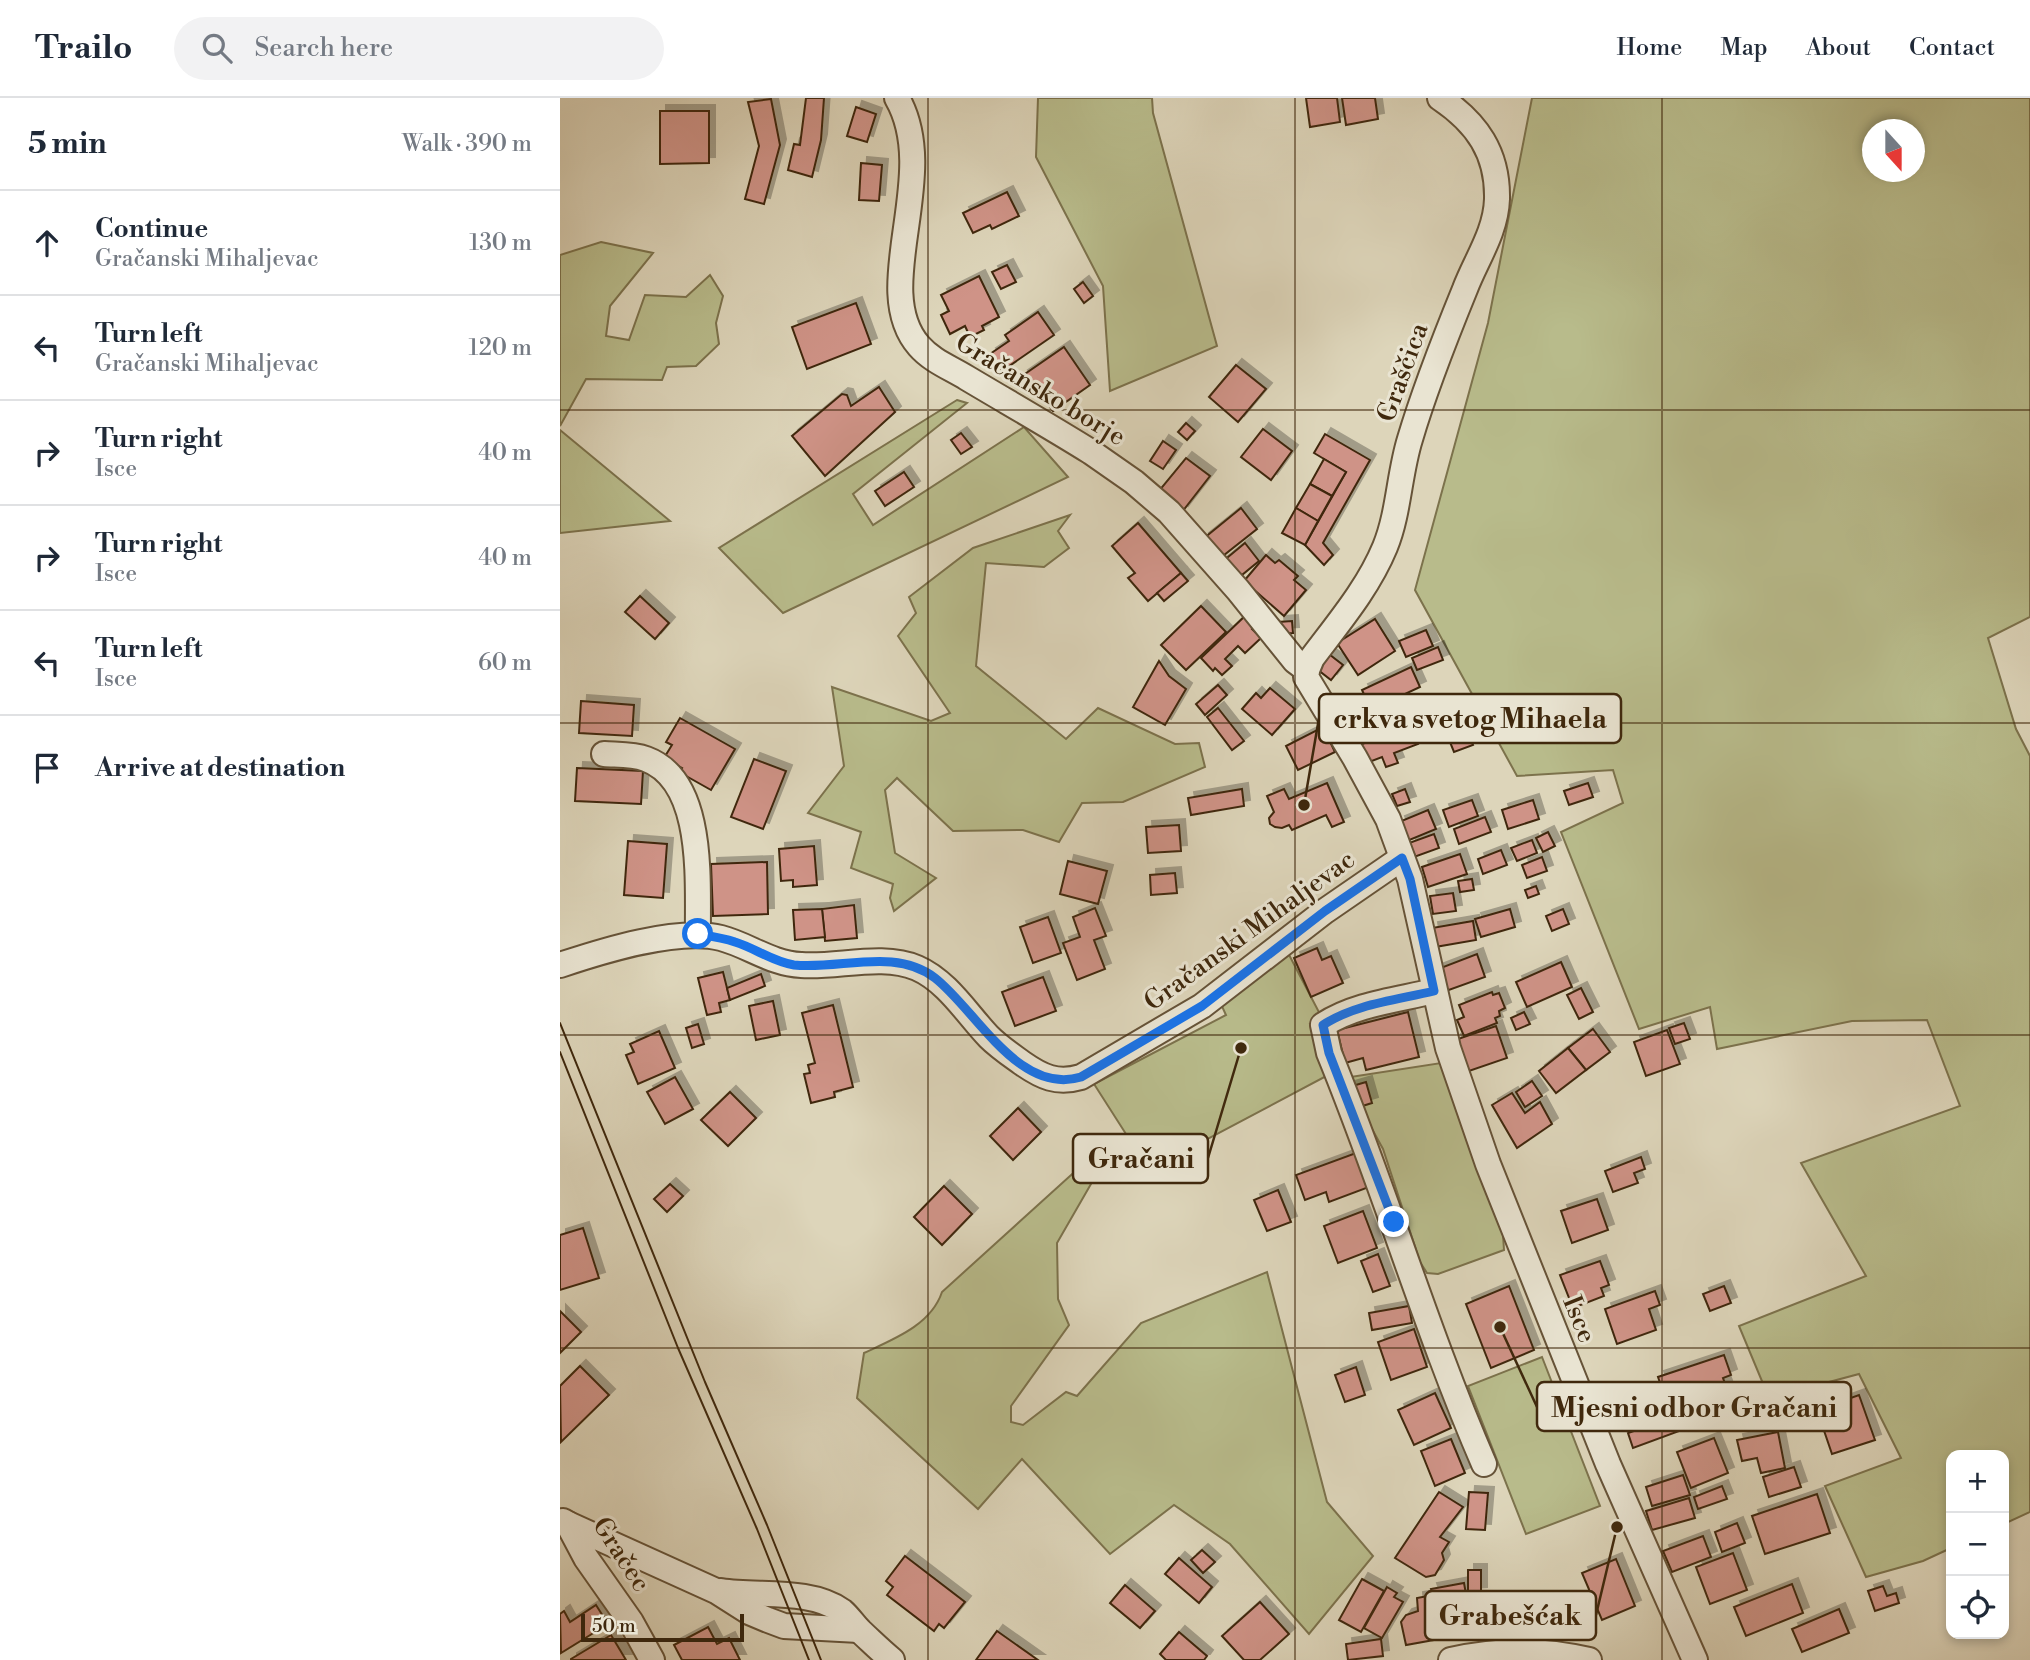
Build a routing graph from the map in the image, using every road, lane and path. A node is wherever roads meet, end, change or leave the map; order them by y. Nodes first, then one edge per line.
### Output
1 (897, 98) edge
2 (1440, 98) edge
3 (1307, 670) junction
4 (604, 754) dead end
5 (1402, 858) junction
6 (698, 934) junction
7 (560, 965) edge
8 (1434, 991) junction
9 (1484, 1464) dead end
10 (564, 1522) edge
11 (652, 1660) edge
12 (892, 1660) edge
13 (1451, 1660) edge
14 (1589, 1660) edge
15 (1695, 1660) edge

1 - 3 street, Gračansko borje
2 - 3 street, Graščica
3 - 5 street, Isce
4 - 6 street
5 - 6 street, Gračanski Mihaljevac
5 - 8 street, Isce
6 - 7 street, Gračanski Mihaljevac
8 - 9 street
8 - 15 street, Isce
10 - 11 street, Gračec
10 - 12 street
13 - 14 street

